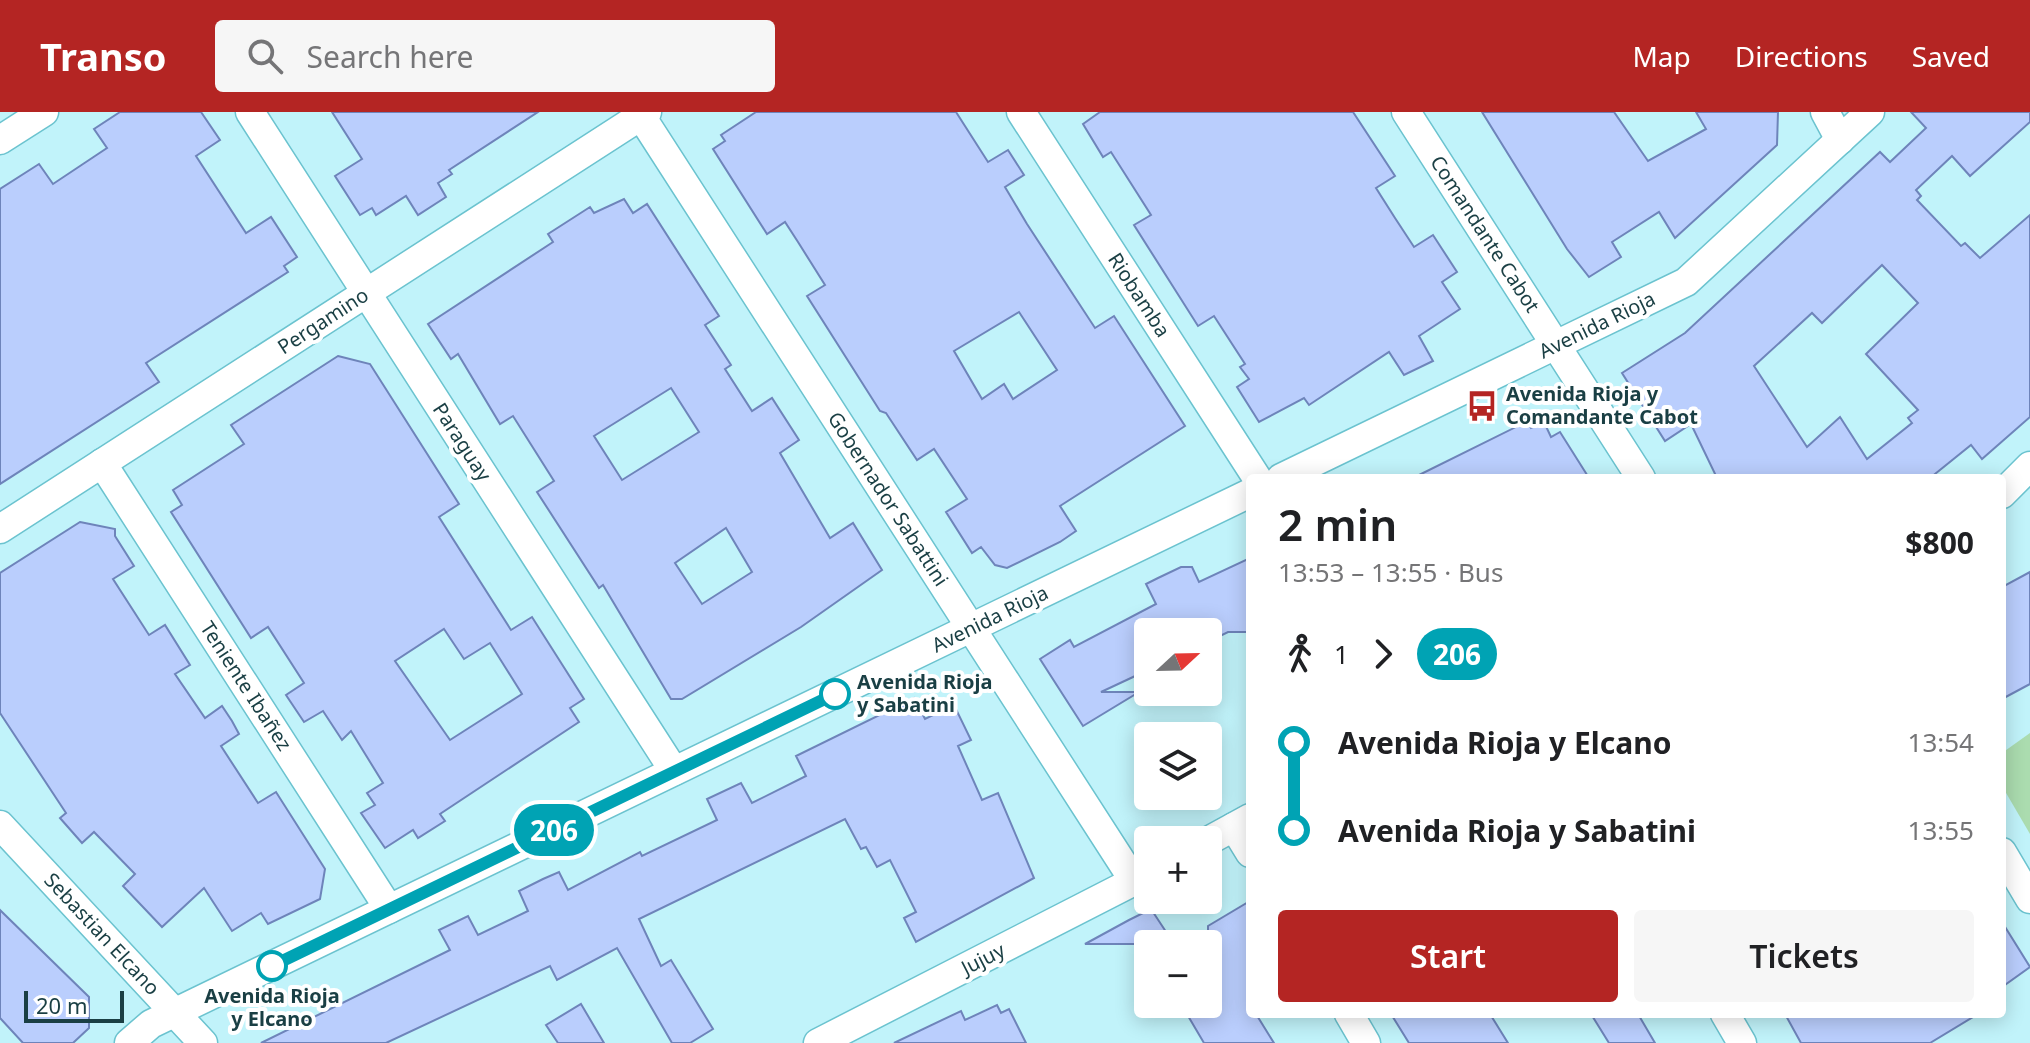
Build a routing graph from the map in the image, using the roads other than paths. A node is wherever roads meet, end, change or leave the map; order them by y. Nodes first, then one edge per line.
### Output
1 (44, 112) edge
2 (250, 112) edge
3 (1021, 112) edge
4 (1406, 112) edge
5 (1825, 112) edge
6 (1870, 112) edge
7 (644, 114) edge
8 (0, 140) edge
9 (1840, 140) junction
10 (366, 293) junction
11 (1556, 345) junction
12 (102, 463) junction
13 (2030, 466) edge
14 (1254, 474) edge
15 (1289, 474) edge
16 (1638, 474) edge
17 (2006, 490) edge
18 (1246, 495) edge
19 (0, 529) edge
20 (971, 628) junction
21 (674, 771) junction
22 (1242, 823) edge
23 (0, 825) edge
24 (1222, 834) edge
25 (2006, 859) edge
26 (1134, 868) edge
27 (1134, 882) edge
28 (2030, 899) edge
29 (389, 909) junction
30 (175, 1013) junction
31 (1351, 1018) edge
32 (1727, 1018) edge
33 (129, 1043) edge
34 (203, 1043) edge
35 (818, 1043) edge
36 (1366, 1043) edge
37 (1742, 1043) edge

1 - 8 street
2 - 10 street, Paraguay
3 - 14 street, Riobamba
4 - 11 street, Comandante Cabot
5 - 9 street
6 - 9 street, Avenida Rioja
7 - 10 street, Pergamino
7 - 20 street, Gobernador Sabattini
9 - 11 street, Avenida Rioja
10 - 12 street, Pergamino
10 - 21 street, Paraguay
11 - 15 street, Avenida Rioja
11 - 16 street, Comandante Cabot
12 - 19 street, Pergamino
12 - 29 street, Teniente Ibañez
13 - 17 street
18 - 20 street, Avenida Rioja
20 - 21 street, Avenida Rioja
20 - 26 street, Gobernador Sabattini
21 - 29 street, Avenida Rioja
22 - 24 street
23 - 30 street, Sebastian Elcano
25 - 28 street
27 - 35 street, Jujuy
29 - 30 street, Avenida Rioja
30 - 33 street, Avenida Rioja
30 - 34 street, Sebastian Elcano
31 - 36 street
32 - 37 street

